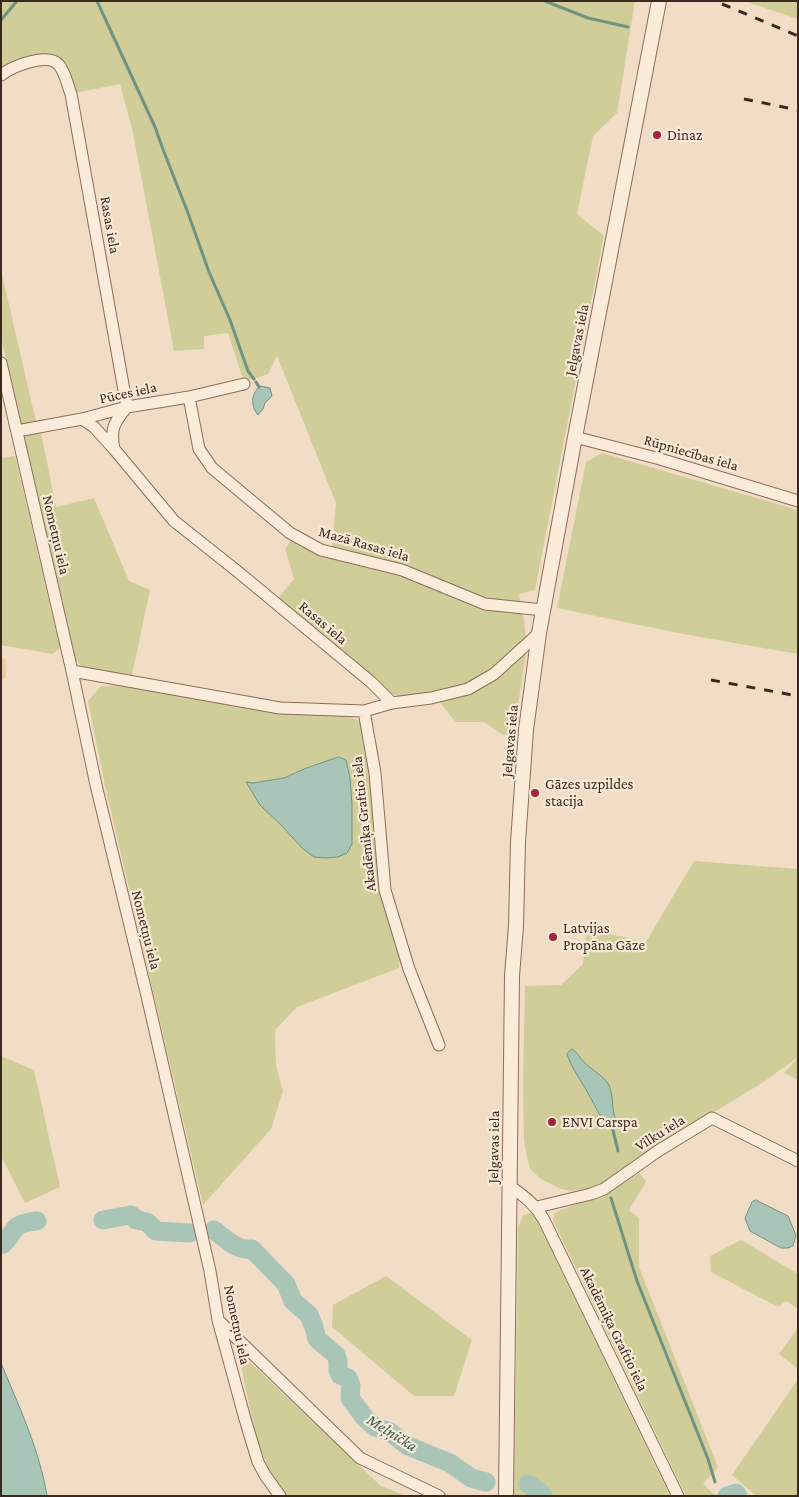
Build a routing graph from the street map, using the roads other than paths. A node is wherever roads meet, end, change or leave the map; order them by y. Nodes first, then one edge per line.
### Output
1 (659, 1) edge
2 (1, 76) edge
3 (1, 363) edge
4 (244, 384) dead end
5 (189, 397) junction
6 (127, 407) junction
7 (82, 419) junction
8 (17, 431) junction
9 (575, 437) junction
10 (114, 449) junction
11 (798, 501) edge
12 (543, 610) junction
13 (539, 633) junction
14 (72, 671) junction
15 (392, 703) junction
16 (364, 711) junction
17 (439, 1045) dead end
18 (798, 1161) edge
19 (510, 1186) junction
20 (537, 1207) junction
21 (218, 1320) junction
22 (275, 1495) edge
23 (439, 1496) edge
24 (506, 1496) edge
25 (678, 1496) edge

1 - 9 street, Jelgavas iela
2 - 6 street, Rasas iela
3 - 8 street, Nometņu iela
4 - 5 street, Pūces iela
5 - 6 street, Pūces iela
5 - 12 street, Mazā Rasas iela
6 - 7 street, Pūces iela
6 - 10 street
7 - 8 street, Pūces iela
7 - 10 street, Rasas iela
8 - 14 street, Nometņu iela
9 - 11 street, Rūpniecības iela
9 - 12 street, Jelgavas iela
10 - 15 street, Rasas iela
12 - 13 street, Jelgavas iela
13 - 15 street
13 - 19 street, Jelgavas iela
14 - 16 street
14 - 21 street, Nometņu iela
15 - 16 street
16 - 17 street, Akadēmiķa Graftio iela
18 - 20 street, Vilku iela
19 - 20 street, Akadēmiķa Graftio iela
19 - 24 street, Jelgavas iela
20 - 25 street, Akadēmiķa Graftio iela
21 - 22 street, Nometņu iela
21 - 23 street

